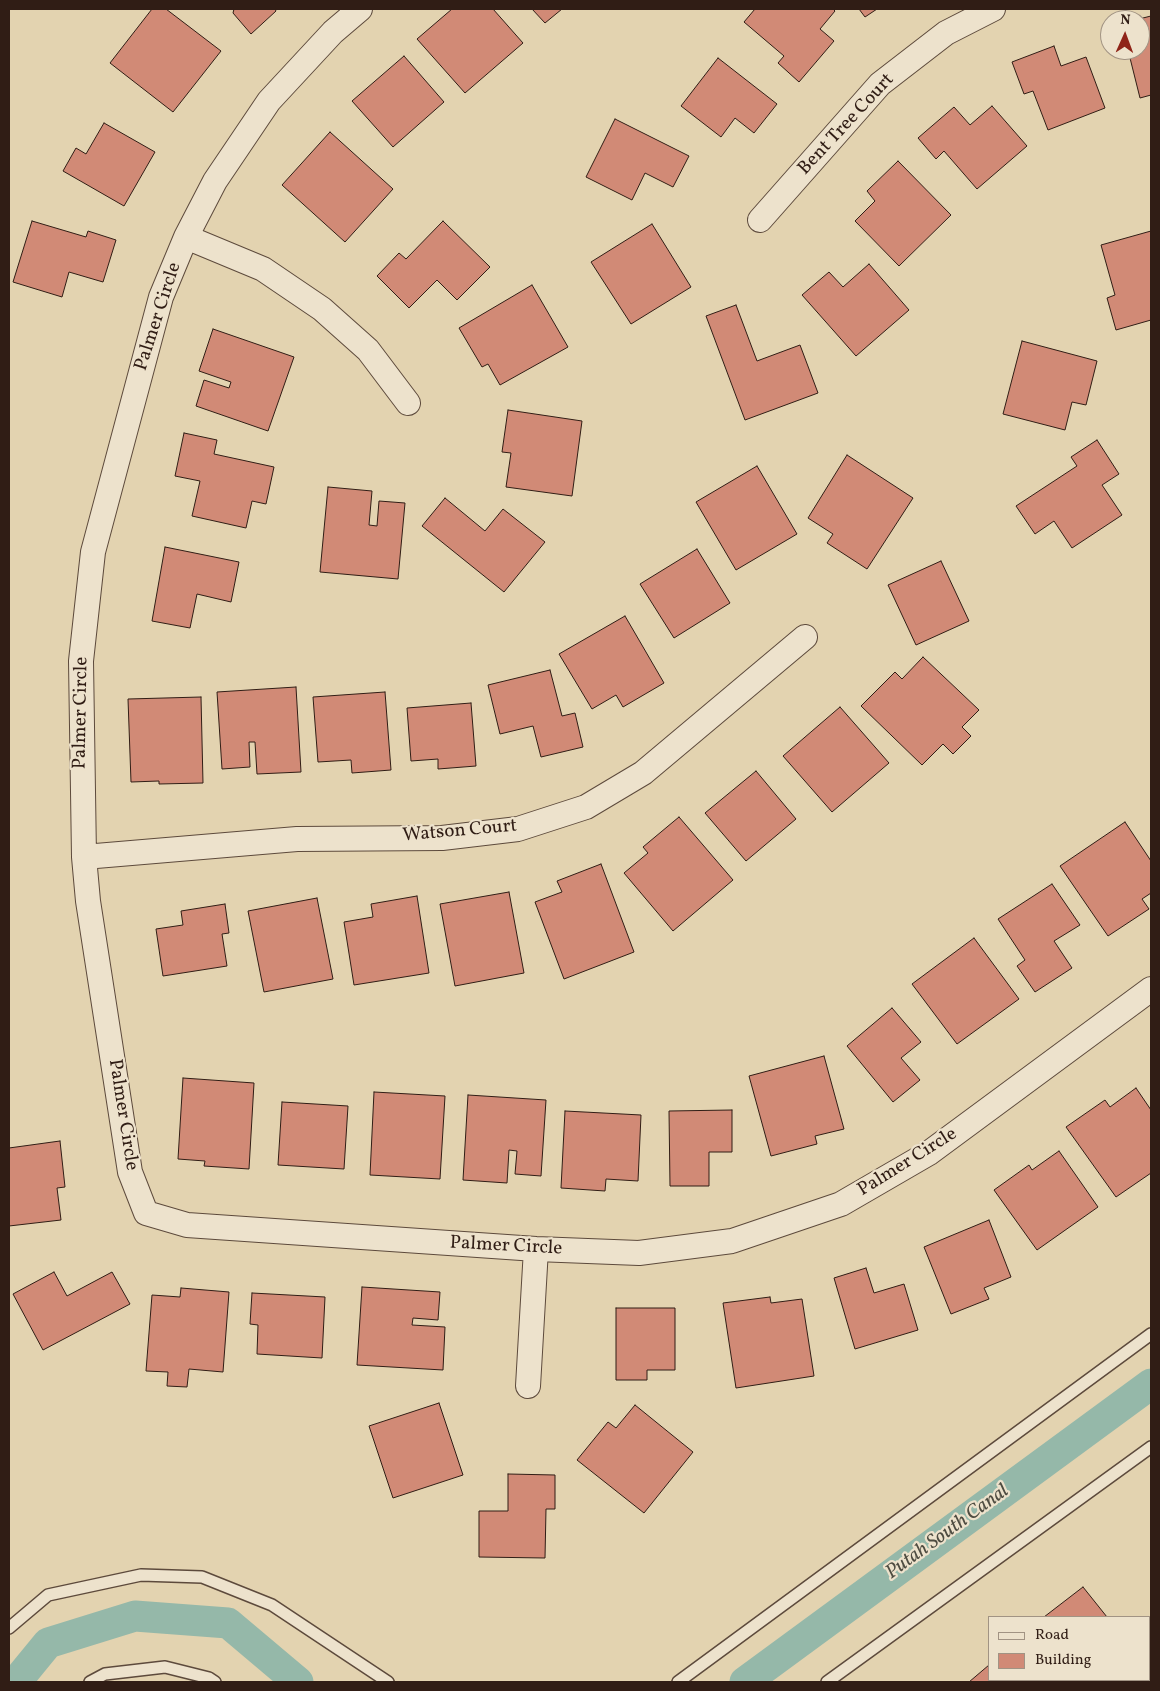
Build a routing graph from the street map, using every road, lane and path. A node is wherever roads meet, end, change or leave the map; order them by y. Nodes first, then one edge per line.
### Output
1 (360, 9) edge
2 (993, 9) edge
3 (760, 220) dead end
4 (186, 237) junction
5 (408, 403) dead end
6 (805, 637) dead end
7 (84, 857) junction
8 (1151, 989) edge
9 (536, 1249) junction
10 (1151, 1334) edge
11 (528, 1386) dead end
12 (1151, 1446) edge
13 (9, 1628) edge
14 (90, 1682) edge
15 (215, 1682) edge
16 (388, 1682) edge
17 (678, 1682) edge
18 (827, 1682) edge

1 - 4 street, Palmer Circle
2 - 3 street, Bent Tree Court
4 - 5 street
4 - 7 street, Palmer Circle
6 - 7 street, Watson Court
7 - 9 street, Palmer Circle
8 - 9 street, Palmer Circle
9 - 11 street
10 - 17 lane
12 - 18 lane
13 - 16 lane
14 - 15 lane

